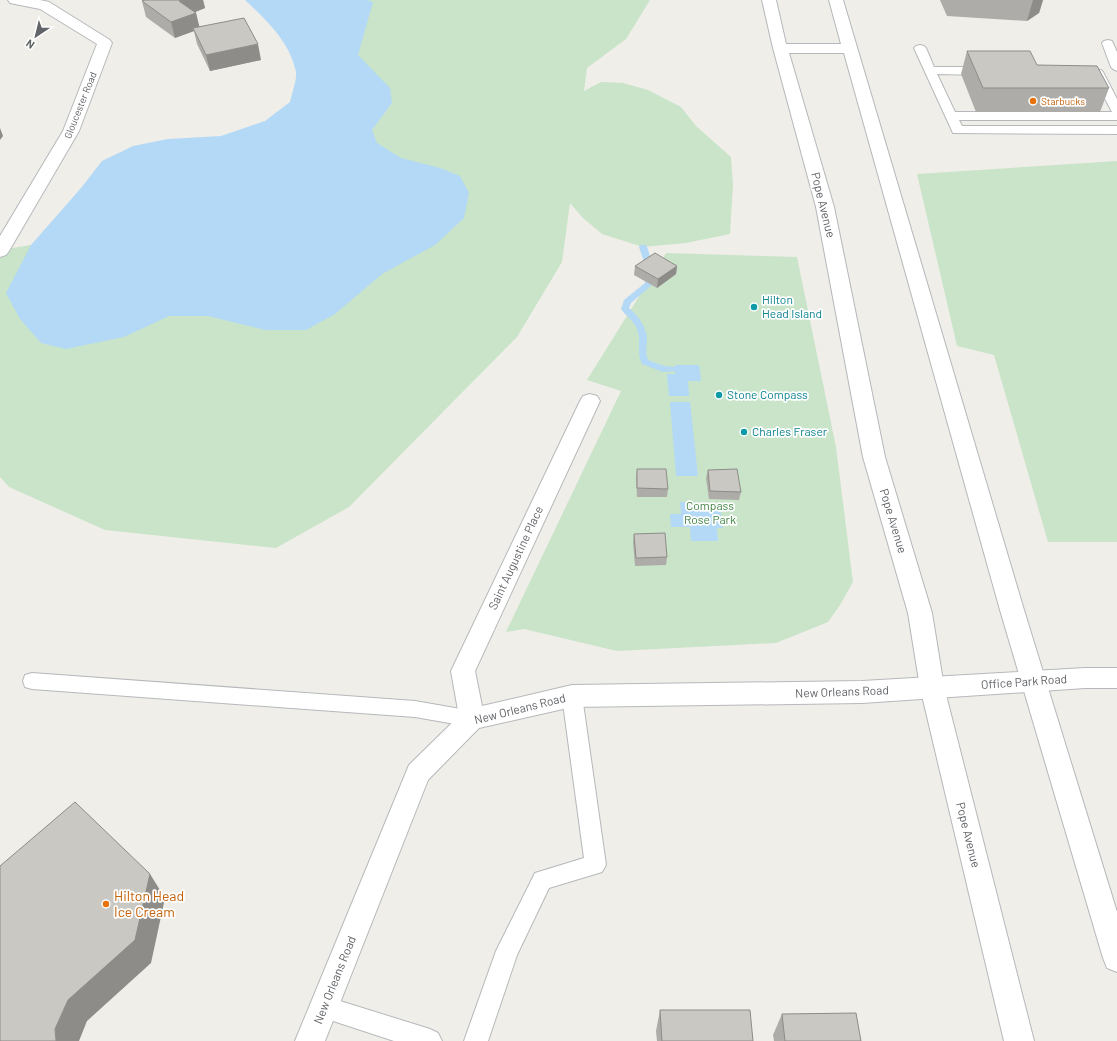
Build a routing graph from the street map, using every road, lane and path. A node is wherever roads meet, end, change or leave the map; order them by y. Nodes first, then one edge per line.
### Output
1 (15, 0) edge
2 (769, 0) edge
3 (836, 0) edge
4 (1108, 44) dead end
5 (780, 48) junction
6 (920, 48) dead end
7 (850, 49) junction
8 (1117, 67) edge
9 (930, 70) junction
10 (994, 71) edge
11 (1089, 72) edge
12 (1117, 111) edge
13 (952, 116) junction
14 (1117, 116) edge
15 (1117, 130) edge
16 (0, 251) edge
17 (590, 401) dead end
18 (1117, 678) edge
19 (32, 681) dead end
20 (1034, 682) junction
21 (932, 687) junction
22 (572, 696) junction
23 (472, 719) junction
24 (1117, 958) edge
25 (324, 1007) junction
26 (310, 1041) edge
27 (430, 1041) edge
28 (476, 1041) edge
29 (1019, 1041) edge

1 - 16 main road, Gloucester Road
2 - 5 main road, Pope Avenue
3 - 7 main road
4 - 8 lane
5 - 7 main road
5 - 21 main road, Pope Avenue
6 - 9 lane
7 - 20 main road
9 - 10 lane
9 - 13 lane
11 - 12 lane
13 - 14 lane
13 - 15 lane
17 - 23 main road, Saint Augustine Place
18 - 20 main road, Office Park Road
19 - 23 lane
20 - 21 main road, Office Park Road
20 - 24 main road
21 - 22 main road, New Orleans Road
21 - 29 main road, Pope Avenue
22 - 23 main road, New Orleans Road
22 - 28 lane
23 - 25 main road, New Orleans Road
25 - 26 main road, New Orleans Road
25 - 27 lane

